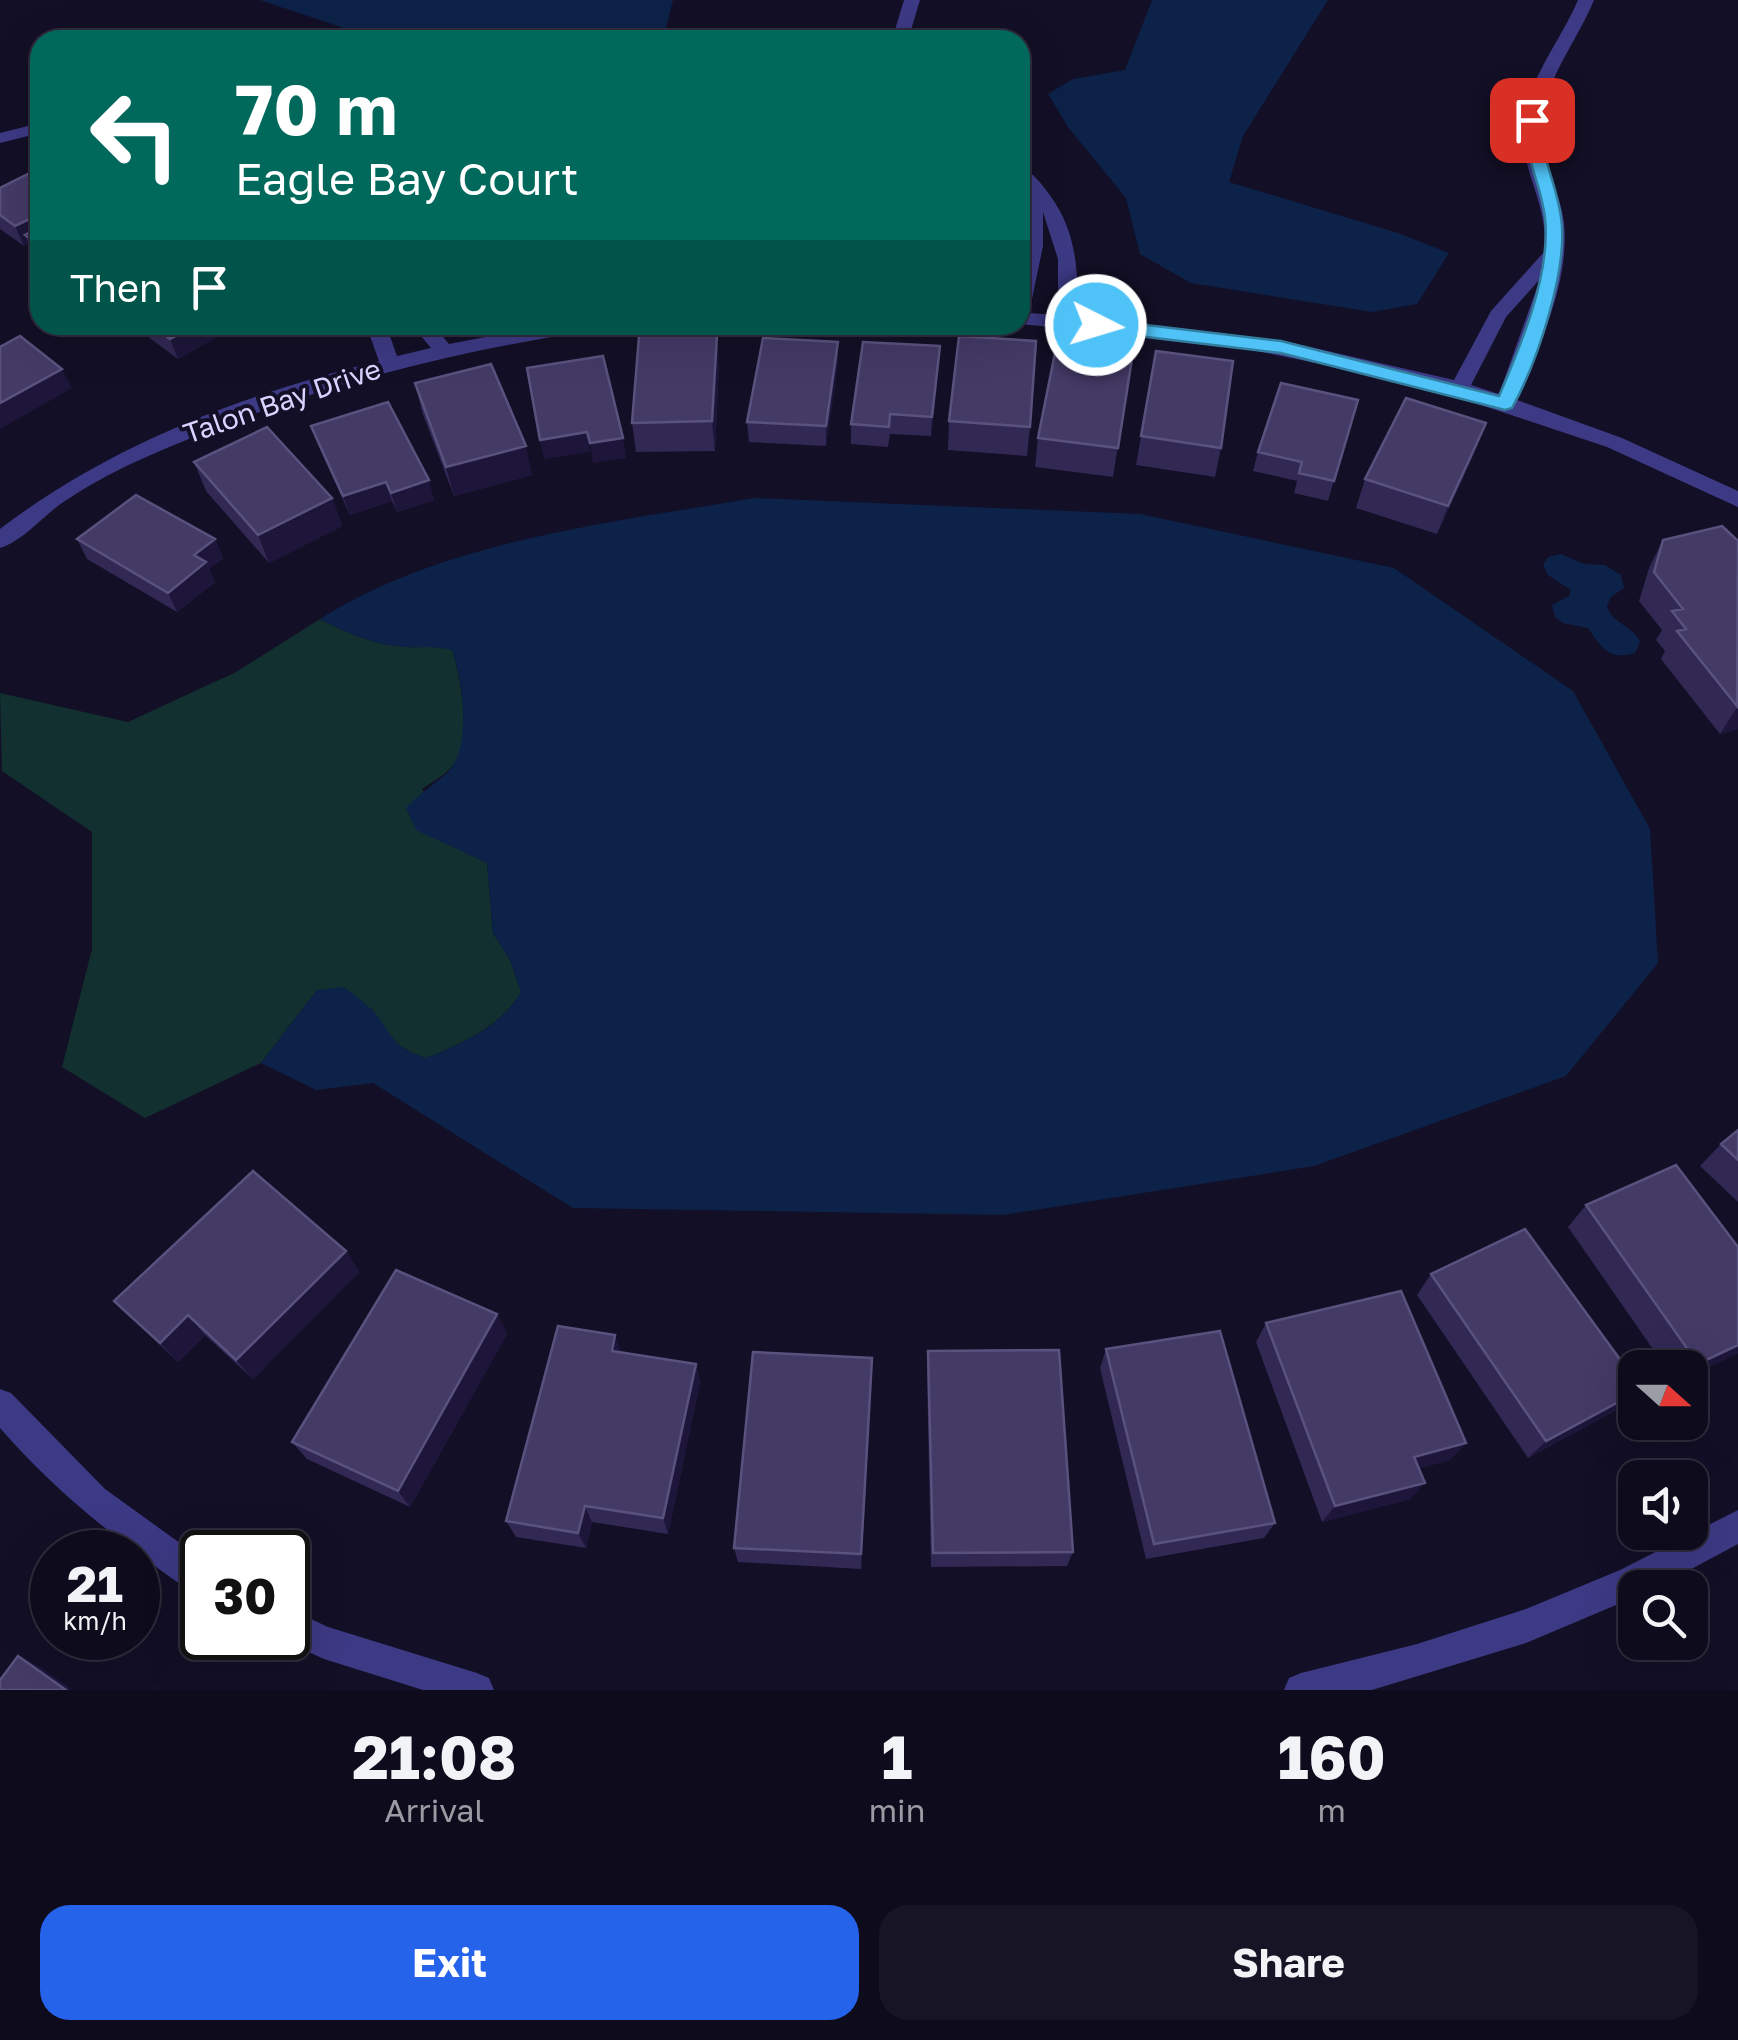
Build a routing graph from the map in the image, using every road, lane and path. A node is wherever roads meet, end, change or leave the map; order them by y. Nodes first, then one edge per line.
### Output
1 (912, 0) edge
2 (1586, 0) edge
3 (903, 30) edge
4 (30, 130) edge
5 (0, 138) edge
6 (1030, 183) edge
7 (1030, 194) edge
8 (1552, 253) junction
9 (1030, 268) edge
10 (1030, 316) edge
11 (1068, 322) junction
12 (380, 335) edge
13 (431, 335) edge
14 (536, 335) edge
15 (445, 352) junction
16 (390, 365) junction
17 (1458, 390) junction
18 (1505, 404) junction
19 (1738, 500) edge
20 (0, 540) edge
21 (0, 1404) edge
22 (1738, 1526) edge
23 (180, 1564) edge
24 (310, 1635) edge
25 (477, 1690) edge
26 (1301, 1690) edge

1 - 3 street
2 - 8 street
4 - 5 street
6 - 11 street
7 - 9 street
8 - 17 street
8 - 18 street
10 - 11 street
11 - 17 street
12 - 16 street
13 - 15 street
14 - 15 street, Talon Bay Drive
15 - 16 street, Talon Bay Drive
16 - 20 street, Talon Bay Drive
17 - 18 street
18 - 19 street
21 - 23 street
22 - 26 street
24 - 25 street

